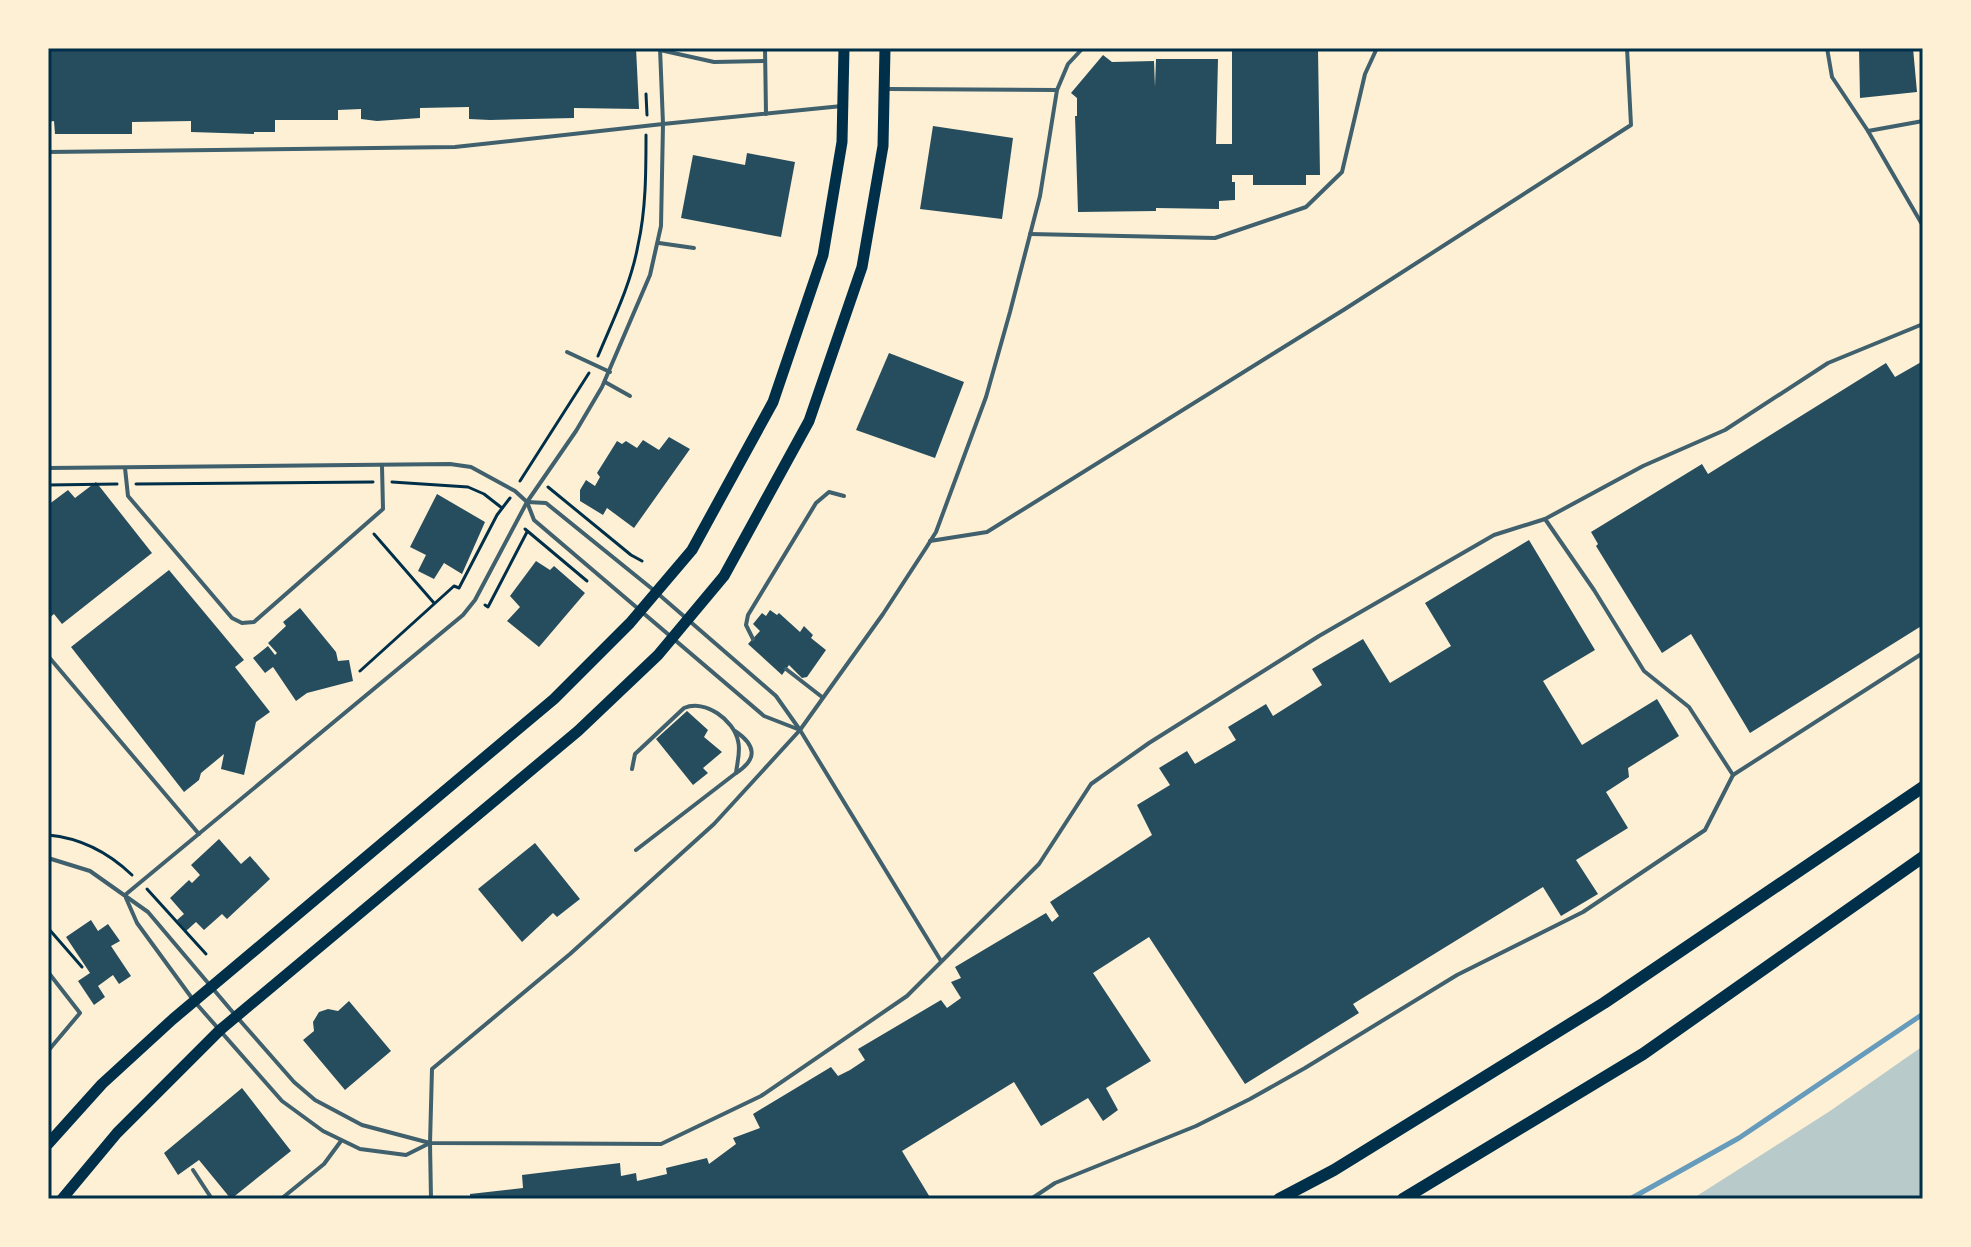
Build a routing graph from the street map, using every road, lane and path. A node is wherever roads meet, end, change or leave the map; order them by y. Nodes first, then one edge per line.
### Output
1 (765, 48) edge
2 (844, 48) edge
3 (885, 48) edge
4 (1083, 48) edge
5 (1377, 48) edge
6 (1627, 48) edge
7 (1827, 48) edge
8 (1834, 48) edge
9 (660, 49) edge
10 (1830, 57) junction
11 (765, 61) junction
12 (884, 89) junction
13 (1057, 90) junction
14 (646, 94) dead end
15 (843, 106) junction
16 (766, 114) junction
17 (1923, 121) edge
18 (663, 124) junction
19 (647, 126) junction
20 (1868, 131) junction
21 (48, 152) edge
22 (1923, 226) edge
23 (1030, 234) junction
24 (659, 243) junction
25 (694, 248) dead end
26 (1923, 324) edge
27 (567, 352) dead end
28 (595, 364) junction
29 (610, 372) junction
30 (605, 382) junction
31 (630, 396) dead end
32 (382, 466) junction
33 (48, 468) edge
34 (125, 468) junction
35 (527, 470) junction
36 (383, 481) junction
37 (541, 481) junction
38 (125, 484) junction
39 (48, 485) edge
40 (515, 491) junction
41 (844, 496) dead end
42 (527, 502) junction
43 (503, 509) junction
44 (1545, 519) junction
45 (517, 520) junction
46 (374, 534) dead end
47 (930, 541) junction
48 (642, 561) dead end
49 (594, 587) dead end
50 (656, 592) junction
51 (435, 604) junction
52 (639, 610) junction
53 (688, 619) junction
54 (671, 639) junction
55 (753, 639) dead end
56 (1923, 653) edge
57 (48, 656) edge
58 (786, 669) dead end
59 (360, 671) dead end
60 (823, 697) junction
61 (800, 730) junction
62 (735, 731) junction
63 (632, 769) dead end
64 (736, 773) junction
65 (1733, 775) junction
66 (1923, 787) edge
67 (200, 834) junction
68 (636, 850) dead end
69 (1923, 857) edge
70 (48, 858) edge
71 (125, 895) junction
72 (48, 928) edge
73 (941, 961) junction
74 (82, 967) dead end
75 (48, 972) edge
76 (211, 987) junction
77 (194, 1001) junction
78 (236, 1016) junction
79 (220, 1030) junction
80 (48, 1051) edge
81 (341, 1141) junction
82 (430, 1143) junction
83 (48, 1144) edge
84 (193, 1170) dead end
85 (62, 1199) edge
86 (212, 1199) edge
87 (281, 1199) edge
88 (431, 1199) edge
89 (1031, 1199) edge
90 (1279, 1199) edge
91 (1403, 1199) edge

1 - 11 lane
2 - 15 main road
3 - 12 main road
4 - 13 lane
5 - 23 lane
6 - 47 lane
7 - 10 lane
8 - 10 lane
9 - 11 lane
9 - 18 lane
10 - 20 lane
11 - 16 lane
12 - 13 lane
12 - 53 main road
13 - 23 lane
14 - 19 path
15 - 16 lane
15 - 50 main road
16 - 18 lane
17 - 20 lane
18 - 19 lane
18 - 24 lane
19 - 21 lane
19 - 28 path
20 - 22 lane
23 - 47 lane
24 - 25 lane
24 - 29 lane
26 - 44 lane
27 - 28 lane
28 - 29 lane
28 - 35 path
29 - 30 lane
30 - 31 lane
30 - 37 lane
32 - 34 lane
32 - 36 lane
32 - 40 lane
33 - 34 lane
34 - 38 lane
35 - 37 path
35 - 40 path
36 - 38 path
36 - 38 lane
36 - 43 path
37 - 42 lane
37 - 48 path
38 - 39 path
40 - 42 lane
40 - 43 path
41 - 55 lane
42 - 45 lane
42 - 50 lane
42 - 52 lane
43 - 45 path
43 - 51 path
44 - 65 lane
44 - 73 lane
45 - 49 path
45 - 67 lane
46 - 51 path
47 - 60 lane
50 - 52 main road
50 - 53 lane
51 - 59 path
52 - 54 lane
52 - 76 main road
53 - 54 main road
53 - 61 lane
54 - 61 lane
54 - 78 main road
56 - 65 lane
57 - 67 lane
58 - 60 lane
60 - 61 lane
61 - 73 lane
61 - 82 lane
62 - 63 lane
62 - 64 lane
62 - 64 lane
64 - 68 lane
65 - 89 lane
66 - 90 highway
67 - 71 lane
69 - 91 highway
70 - 71 lane
71 - 76 lane
71 - 77 lane
72 - 74 path
73 - 82 lane
75 - 80 lane
76 - 77 main road
76 - 78 lane
77 - 79 lane
77 - 83 main road
78 - 79 main road
78 - 82 lane
79 - 81 lane
79 - 85 main road
81 - 82 lane
81 - 87 lane
82 - 88 lane
84 - 86 lane

